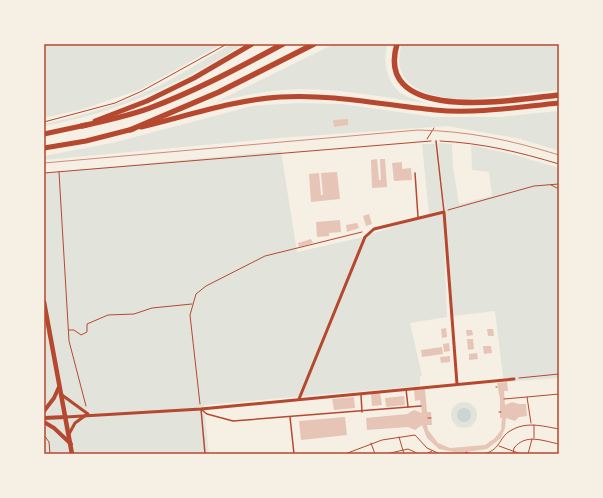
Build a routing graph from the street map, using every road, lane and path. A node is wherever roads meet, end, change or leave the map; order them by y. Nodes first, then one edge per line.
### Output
1 (227, 44) edge
2 (252, 44) edge
3 (283, 44) edge
4 (314, 44) edge
5 (396, 44) edge
6 (559, 95) edge
7 (559, 103) edge
8 (44, 122) edge
9 (82, 126) junction
10 (434, 128) dead end
11 (130, 130) junction
12 (44, 134) edge
13 (426, 140) junction
14 (436, 141) junction
15 (44, 148) edge
16 (559, 164) edge
17 (59, 172) junction
18 (44, 173) edge
19 (415, 173) dead end
20 (559, 184) edge
21 (550, 185) junction
22 (559, 189) edge
23 (444, 212) junction
24 (418, 217) junction
25 (374, 229) junction
26 (44, 302) edge
27 (192, 304) junction
28 (69, 330) junction
29 (559, 374) edge
30 (514, 379) joint
31 (457, 384) junction
32 (60, 386) junction
33 (406, 389) junction
34 (361, 393) junction
35 (559, 394) edge
36 (62, 395) junction
37 (527, 397) junction
38 (504, 398) dead end
39 (299, 399) junction
40 (421, 406) dead end
41 (201, 408) junction
42 (408, 408) junction
43 (44, 411) edge
44 (362, 412) junction
45 (88, 414) junction
46 (66, 416) junction
47 (290, 417) junction
48 (44, 418) edge
49 (428, 418) dead end
50 (431, 418) dead end
51 (44, 422) edge
52 (531, 424) junction
53 (534, 424) junction
54 (559, 429) edge
55 (69, 434) junction
56 (44, 435) edge
57 (399, 437) junction
58 (533, 439) junction
59 (371, 443) junction
60 (71, 444) junction
61 (559, 444) edge
62 (498, 446) junction
63 (403, 450) junction
64 (433, 451) junction
65 (513, 451) junction
66 (50, 454) edge
67 (72, 454) edge
68 (204, 454) edge
69 (294, 454) edge
70 (345, 454) edge
71 (374, 454) edge
72 (386, 454) edge
73 (404, 454) edge
74 (419, 454) edge
75 (426, 454) edge
76 (440, 454) edge
77 (464, 454) edge
78 (470, 454) edge
79 (482, 454) edge
80 (513, 454) edge
81 (521, 454) edge
82 (528, 454) edge

1 - 8 path
2 - 9 main road
3 - 9 highway
4 - 11 highway
5 - 6 highway
7 - 11 main road
9 - 12 main road
10 - 13 path
11 - 15 main road
13 - 14 path
13 - 17 path
14 - 16 path
14 - 23 lane
17 - 18 path
17 - 28 path
19 - 24 lane
20 - 21 path
21 - 22 path
21 - 23 path
23 - 24 street
23 - 31 street
24 - 25 street
25 - 27 path
25 - 39 street
26 - 32 main road
27 - 28 path
27 - 41 path
28 - 45 path
29 - 30 path
30 - 31 street
31 - 33 street
32 - 36 main road
32 - 43 street
33 - 34 street
33 - 42 lane
34 - 39 street
34 - 44 lane
35 - 37 path
36 - 45 street
36 - 46 main road
37 - 38 path
37 - 52 path
39 - 41 street
40 - 42 lane
41 - 45 street
41 - 47 lane
41 - 68 lane
42 - 44 lane
44 - 47 lane
45 - 46 street
45 - 55 street
46 - 48 street
46 - 55 main road
47 - 69 lane
49 - 50 path
51 - 60 street
52 - 53 path
52 - 62 path
53 - 54 path
53 - 58 path
55 - 60 main road
56 - 66 path
57 - 59 path
57 - 63 path
57 - 64 path
58 - 61 path
58 - 65 path
58 - 82 path
59 - 70 path
59 - 71 path
60 - 67 main road
62 - 65 path
62 - 79 path
63 - 72 path
63 - 73 path
63 - 74 path
64 - 75 path
64 - 76 path
65 - 80 path
65 - 81 path
77 - 78 path

